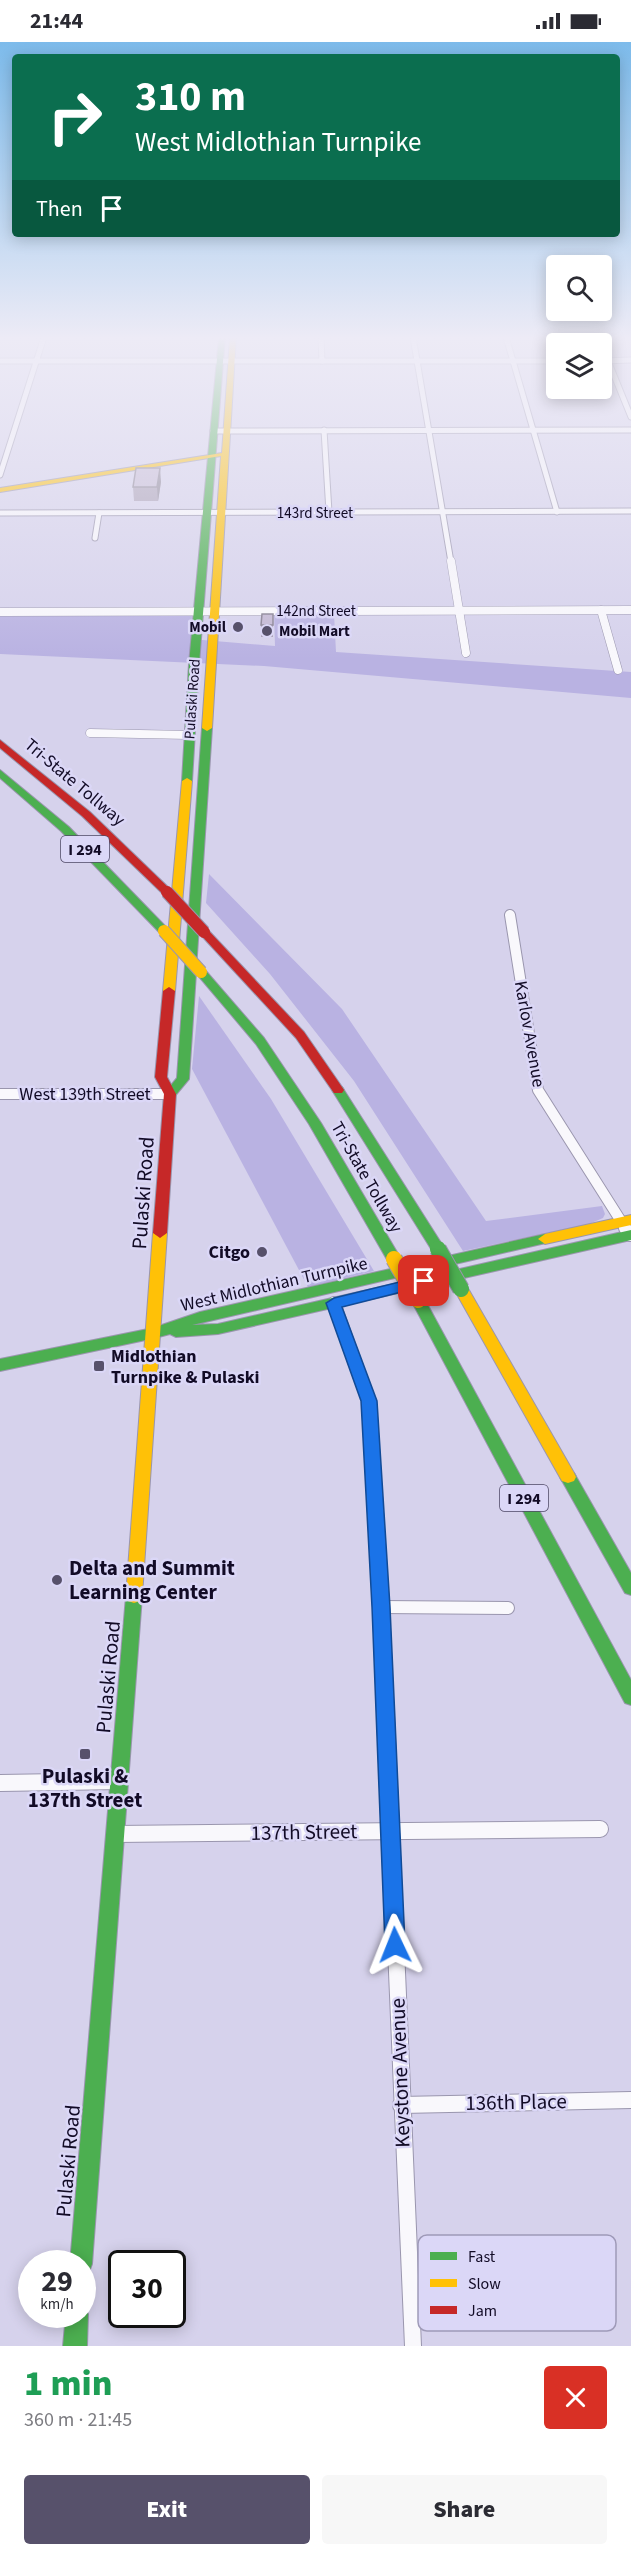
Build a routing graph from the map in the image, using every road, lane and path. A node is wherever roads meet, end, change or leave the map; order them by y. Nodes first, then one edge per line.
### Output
1 (10, 445) edge
2 (215, 445) edge
3 (223, 445) edge
4 (325, 445) edge
5 (430, 445) edge
6 (536, 445) edge
7 (225, 453) junction
8 (211, 455) junction
9 (0, 475) edge
10 (0, 489) edge
11 (329, 512) junction
12 (442, 512) junction
13 (557, 512) junction
14 (631, 512) edge
15 (0, 513) edge
16 (99, 513) junction
17 (214, 513) junction
18 (95, 538) dead end
19 (601, 610) junction
20 (631, 610) edge
21 (459, 611) junction
22 (0, 612) edge
23 (200, 612) junction
24 (215, 612) junction
25 (466, 653) dead end
26 (618, 670) dead end
27 (90, 733) dead end
28 (189, 735) junction
29 (0, 743) edge
30 (0, 772) edge
31 (510, 915) dead end
32 (0, 1094) edge
33 (170, 1094) junction
34 (626, 1221) edge
35 (630, 1235) edge
36 (334, 1303) junction
37 (155, 1334) junction
38 (0, 1365) edge
39 (631, 1588) edge
40 (381, 1607) junction
41 (508, 1608) dead end
42 (631, 1697) edge
43 (120, 1780) junction
44 (0, 1783) edge
45 (600, 1829) dead end
46 (391, 1831) junction
47 (116, 1834) junction
48 (631, 2100) edge
49 (401, 2105) junction
50 (82, 2250) edge
51 (76, 2328) edge
52 (75, 2346) edge
53 (413, 2346) edge

1 - 9 street
2 - 8 main road, Pulaski Road
3 - 7 main road, Pulaski Road
4 - 11 street
5 - 12 street
6 - 13 street
7 - 8 main road
7 - 17 main road, Pulaski Road
8 - 10 main road
8 - 17 main road, Pulaski Road
11 - 12 street, 143rd Street
11 - 17 street, 143rd Street
12 - 13 street, 143rd Street
12 - 21 street
13 - 14 street, 143rd Street
15 - 16 street, 143rd Street
16 - 17 street, 143rd Street
16 - 18 street
17 - 23 main road, Pulaski Road
17 - 24 main road, Pulaski Road
19 - 20 street, 142nd Street
19 - 21 street, 142nd Street
19 - 26 street
21 - 24 street, 142nd Street
21 - 25 street
22 - 23 street, 142nd Street
23 - 24 street, 142nd Street
23 - 28 main road, Pulaski Road
24 - 33 main road, Pulaski Road
27 - 28 street
28 - 33 main road, Pulaski Road
29 - 39 main road, Tri-State Tollway / I 294, bridge
30 - 42 main road, Tri-State Tollway / I 294, bridge
31 - 34 street, Karlov Avenue
32 - 33 street, West 139th Street
33 - 37 main road, Pulaski Road
34 - 35 street, Karlov Avenue
34 - 37 main road, West Midlothian Turnpike
35 - 36 main road, West Midlothian Turnpike
36 - 37 main road, West Midlothian Turnpike
36 - 40 street, Keystone Avenue
37 - 38 main road
37 - 43 main road, Pulaski Road
40 - 41 street
40 - 46 street, Keystone Avenue
43 - 44 street
43 - 47 main road, Pulaski Road
45 - 46 street, 137th Street
46 - 47 street, 137th Street
46 - 49 street, Keystone Avenue
47 - 50 main road, Pulaski Road
48 - 49 street, 136th Place
49 - 53 street, Keystone Avenue
51 - 52 main road

